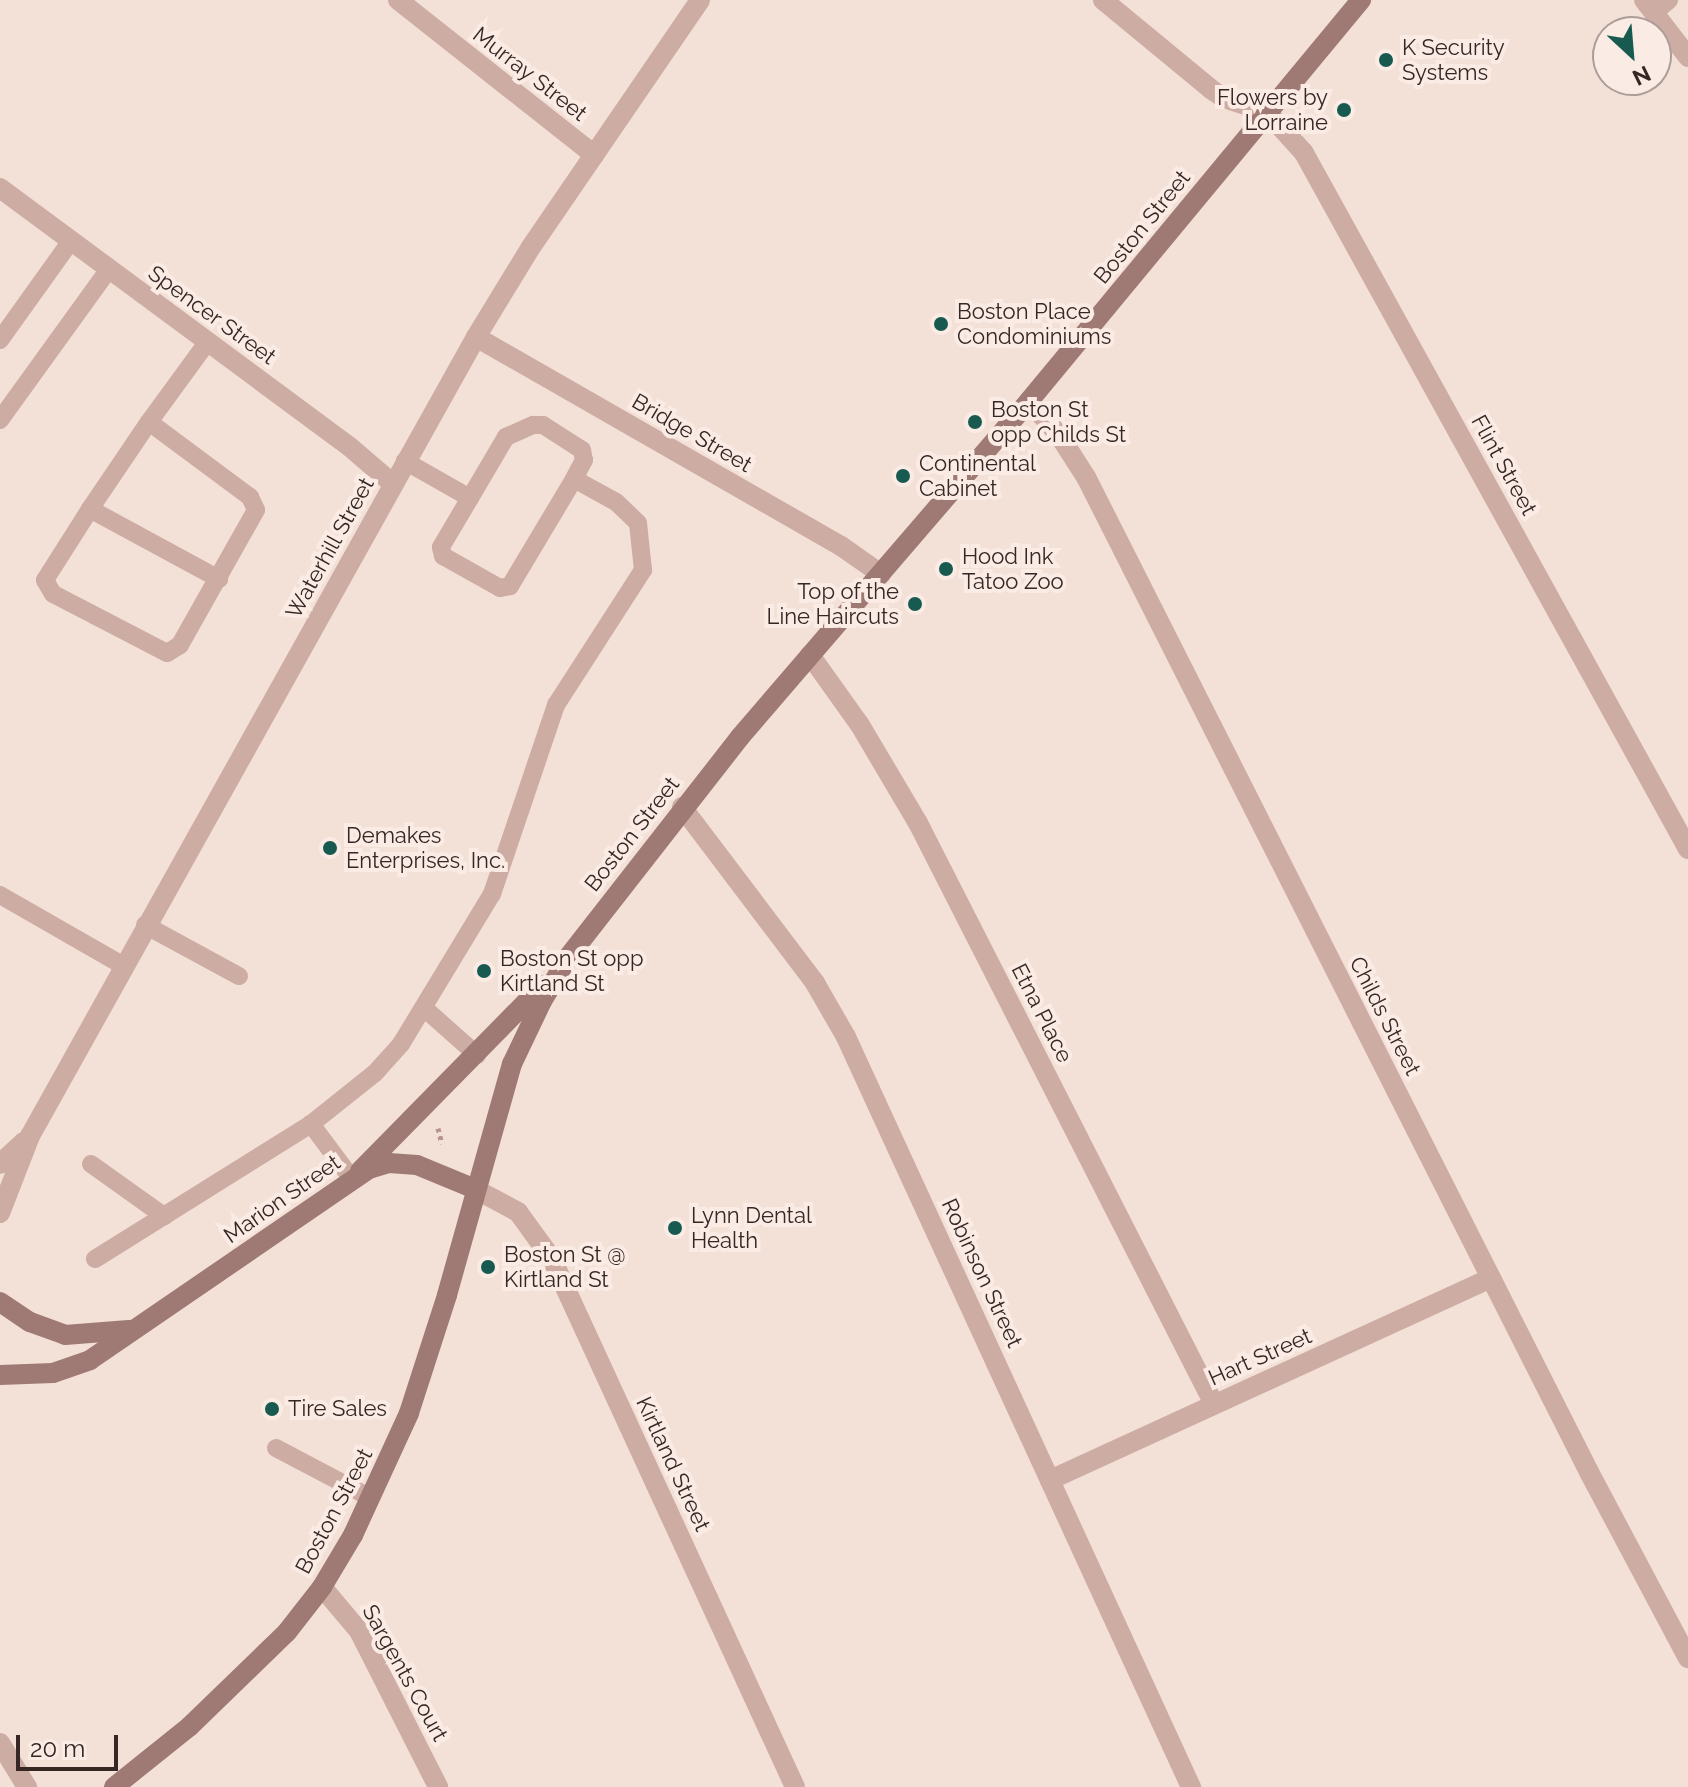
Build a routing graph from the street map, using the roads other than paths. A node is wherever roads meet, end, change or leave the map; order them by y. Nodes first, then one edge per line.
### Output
1 (398, 0) edge
2 (700, 0) edge
3 (1103, 0) edge
4 (1361, 0) edge
5 (1655, 4) edge
6 (1688, 57) edge
7 (1267, 112) junction
8 (594, 155) junction
9 (0, 188) edge
10 (71, 241) junction
11 (109, 269) junction
12 (476, 337) junction
13 (0, 340) edge
14 (208, 341) junction
15 (1029, 401) junction
16 (0, 420) edge
17 (149, 422) junction
18 (405, 461) junction
19 (574, 479) junction
20 (393, 484) junction
21 (470, 498) junction
22 (90, 509) junction
23 (881, 574) junction
24 (219, 579) junction
25 (810, 655) junction
26 (682, 807) junction
27 (1688, 849) edge
28 (0, 895) edge
29 (145, 925) junction
30 (569, 956) junction
31 (124, 966) junction
32 (239, 976) dead end
33 (424, 1008) junction
34 (477, 1055) junction
35 (311, 1124) junction
36 (30, 1136) junction
37 (0, 1164) edge
38 (91, 1164) dead end
39 (352, 1179) junction
40 (475, 1189) junction
41 (0, 1213) edge
42 (164, 1216) junction
43 (95, 1259) dead end
44 (1490, 1279) junction
45 (0, 1302) edge
46 (129, 1330) junction
47 (0, 1375) edge
48 (1214, 1404) junction
49 (276, 1448) dead end
50 (1050, 1480) junction
51 (371, 1498) junction
52 (322, 1587) junction
53 (1688, 1658) edge
54 (0, 1743) edge
55 (27, 1787) edge
56 (114, 1787) edge
57 (438, 1787) edge
58 (795, 1787) edge
59 (1191, 1787) edge

1 - 8 street, Murray Street
2 - 8 street, Waterhill Street
3 - 7 street
4 - 7 main road, Boston Street
5 - 6 street
7 - 15 main road, Boston Street
7 - 27 street, Flint Street
8 - 12 street, Waterhill Street
9 - 10 street, Spencer Street
10 - 11 street, Spencer Street
10 - 13 lane
11 - 14 street, Spencer Street
11 - 16 lane
12 - 18 street, Waterhill Street
12 - 23 street, Bridge Street
14 - 17 lane
14 - 20 street, Spencer Street
15 - 23 main road, Boston Street
15 - 44 street, Childs Street
17 - 22 lane
17 - 24 lane
18 - 20 street, Waterhill Street
18 - 21 lane
19 - 21 lane
19 - 21 lane
19 - 33 lane
20 - 29 street, Waterhill Street
22 - 24 lane
22 - 24 lane
23 - 25 main road, Boston Street
25 - 26 main road, Boston Street
25 - 48 street, Etna Place
26 - 30 main road, Boston Street
26 - 50 street, Robinson Street
28 - 31 lane
29 - 31 street, Waterhill Street
29 - 32 lane
30 - 34 main road
30 - 40 main road, Boston Street
31 - 36 street, Waterhill Street
33 - 34 lane
33 - 35 lane
34 - 39 main road
35 - 39 lane
35 - 42 lane
36 - 37 street, Waterhill Street
36 - 41 street, Waterhill Street
38 - 42 lane
39 - 40 main road, Marion Street
39 - 46 main road, Marion Street
40 - 51 main road, Boston Street
40 - 58 street, Kirtland Street
42 - 43 lane
44 - 48 street, Hart Street
44 - 53 street, Childs Street
45 - 46 main road, Marion Street
46 - 47 main road, Marion Street
48 - 50 street, Hart Street
49 - 51 lane
50 - 59 street, Robinson Street
51 - 52 main road, Boston Street
52 - 56 main road, Boston Street
52 - 57 street, Sargents Court
54 - 55 street

